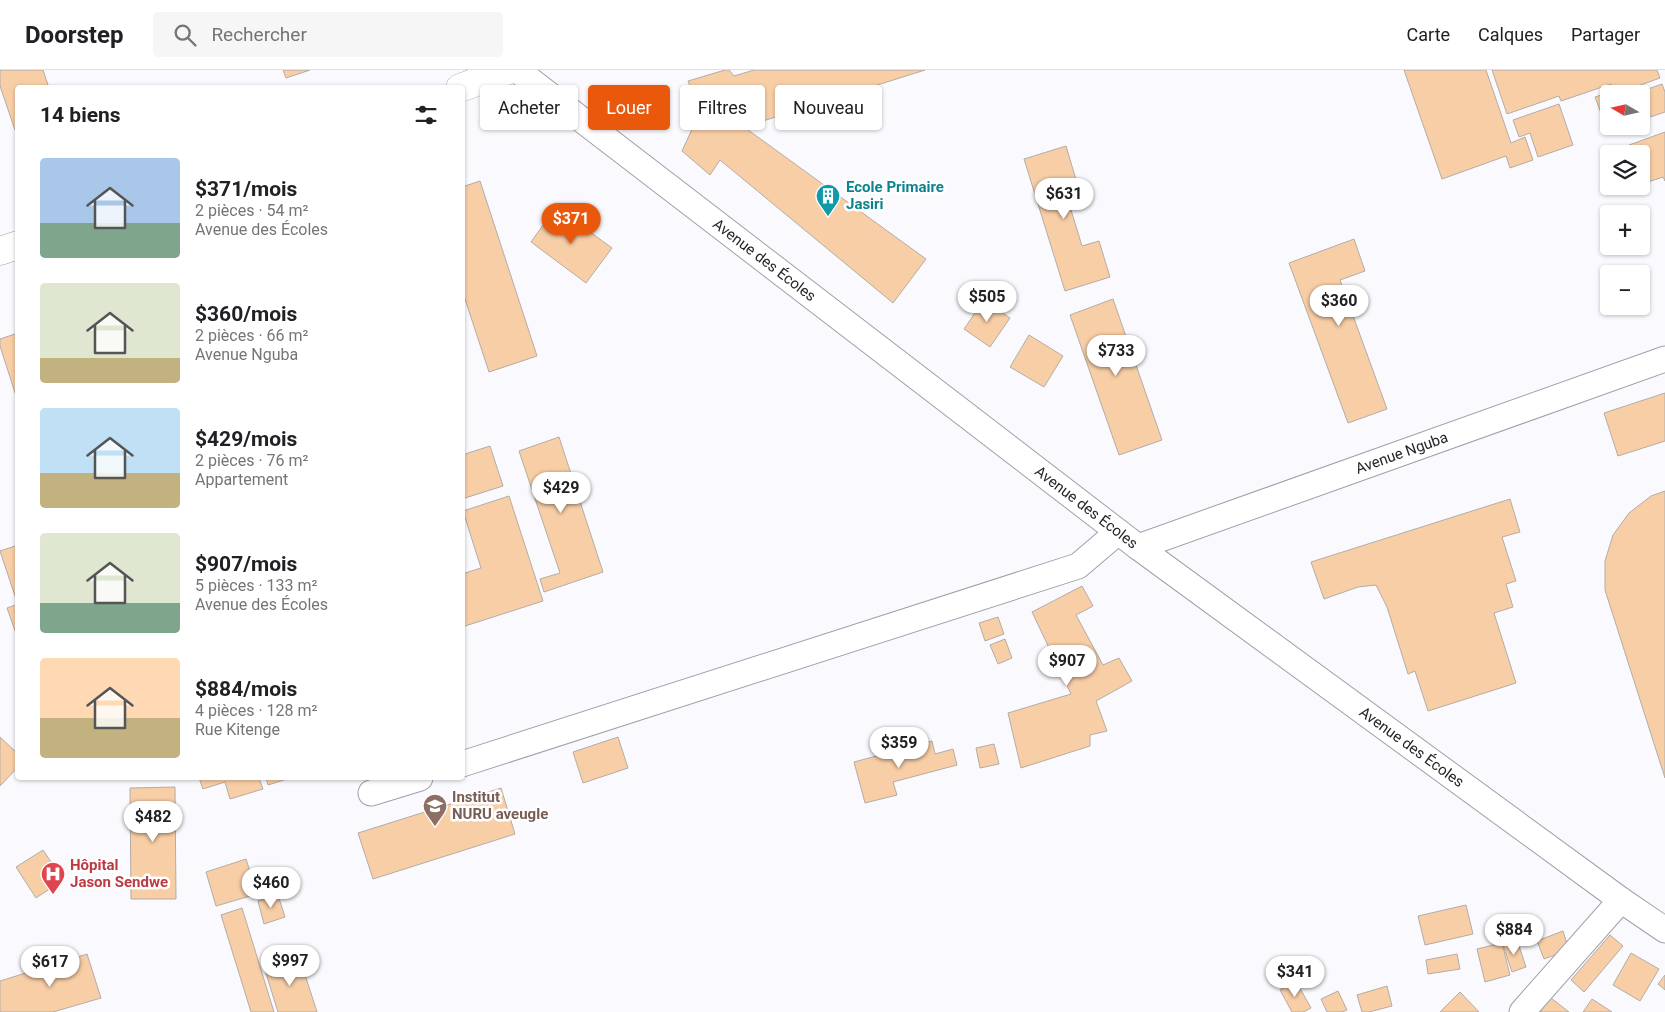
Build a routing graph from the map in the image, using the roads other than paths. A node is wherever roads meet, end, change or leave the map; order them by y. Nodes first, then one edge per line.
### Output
1 (509, 70) edge
2 (517, 70) edge
3 (465, 86) edge
4 (15, 246) edge
5 (0, 251) edge
6 (1665, 359) edge
7 (1118, 532) junction
8 (1138, 547) junction
9 (465, 763) edge
10 (414, 780) edge
11 (371, 794) dead end
12 (1622, 900) junction
13 (1665, 930) edge
14 (1522, 1012) edge

1 - 3 main road
2 - 7 street, Avenue des Écoles
4 - 5 main road
6 - 8 street, Avenue Nguba
7 - 8 street, Avenue des Écoles
7 - 9 street
8 - 12 street, Avenue des Écoles
10 - 11 street
12 - 13 street, Avenue des Écoles
12 - 14 street

